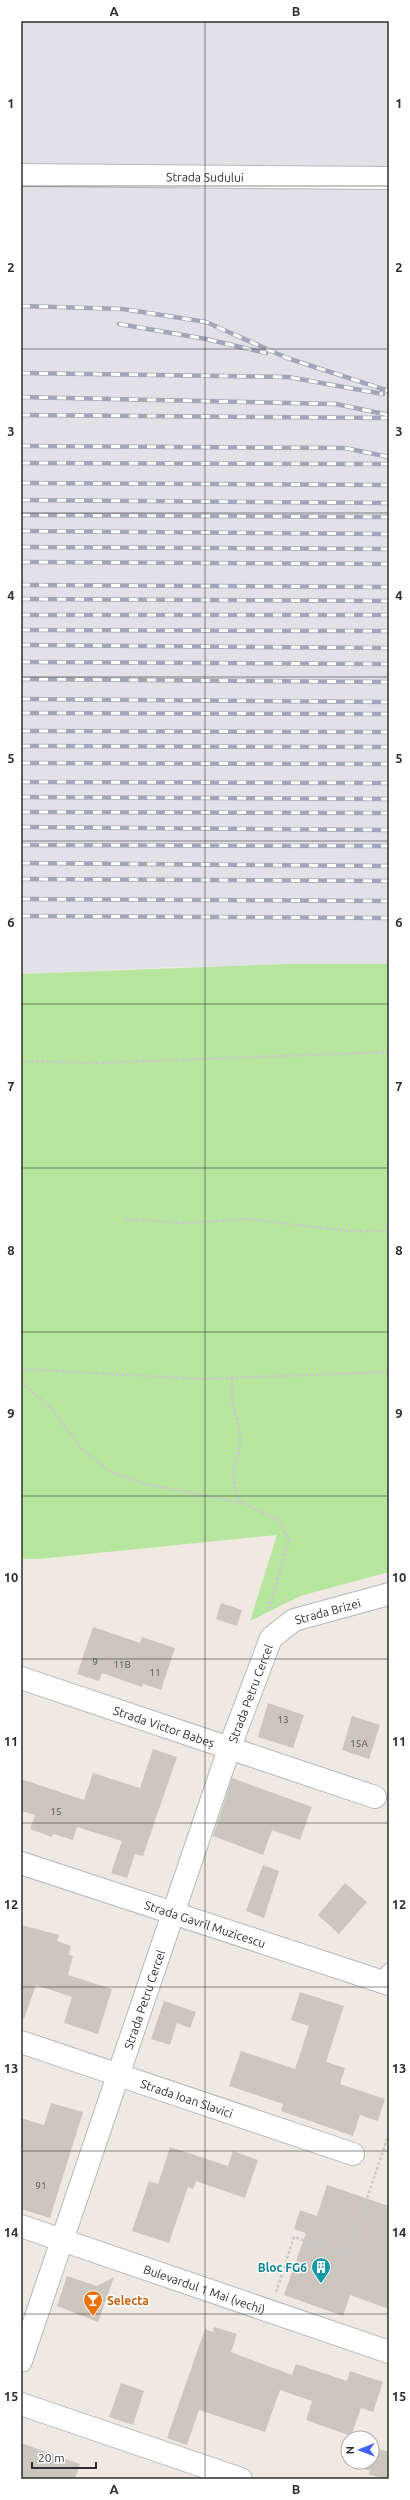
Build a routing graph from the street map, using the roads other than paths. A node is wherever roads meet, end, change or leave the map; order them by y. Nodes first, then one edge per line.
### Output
1 (21, 175) edge
2 (389, 178) edge
3 (389, 1594) edge
4 (271, 1638) joint
5 (21, 1678) edge
6 (230, 1750) junction
7 (375, 1797) dead end
8 (21, 1863) edge
9 (175, 1914) junction
10 (385, 1978) edge
11 (21, 2042) edge
12 (120, 2075) junction
13 (353, 2154) dead end
14 (21, 2226) edge
15 (63, 2240) junction
16 (389, 2352) edge
17 (21, 2362) edge
18 (21, 2404) edge
19 (241, 2479) edge

1 - 2 street, Strada Sudului
3 - 4 street, Strada Brizei
4 - 6 street, Strada Petru Cercel
5 - 6 street, Strada Victor Babeș
6 - 7 street, Strada Victor Babeș
6 - 9 street, Strada Petru Cercel
8 - 9 street, Strada Gavril Muzicescu
9 - 10 street, Strada Gavril Muzicescu
9 - 12 street, Strada Petru Cercel
11 - 12 street, Strada Ioan Slavici
12 - 13 street, Strada Ioan Slavici
12 - 15 street, Strada Petru Cercel
14 - 15 street, Bulevardul 1 Mai (vechi)
15 - 16 street, Bulevardul 1 Mai (vechi)
15 - 17 street, Strada Petru Cercel
18 - 19 street

